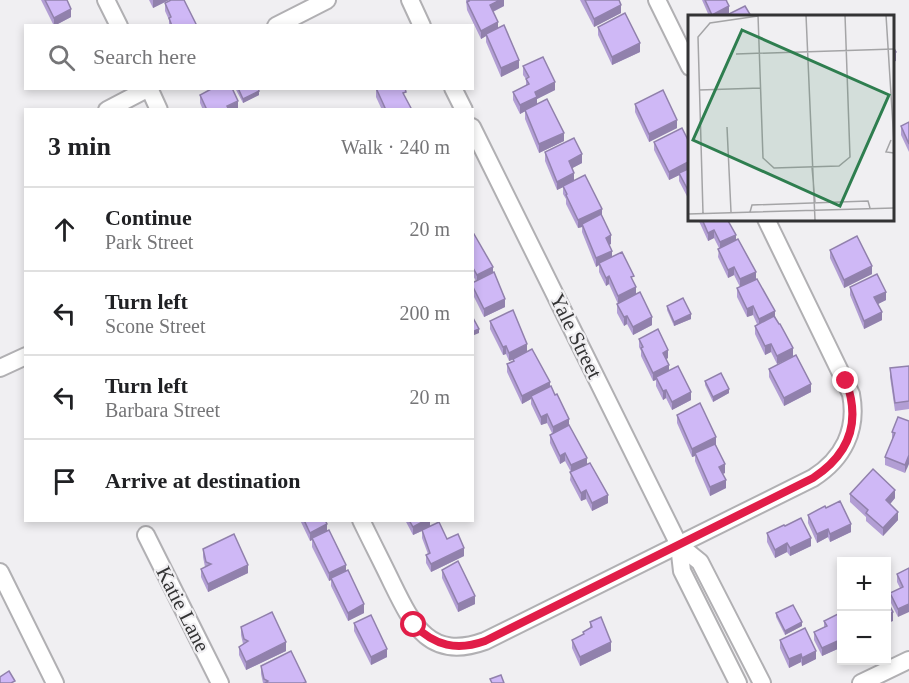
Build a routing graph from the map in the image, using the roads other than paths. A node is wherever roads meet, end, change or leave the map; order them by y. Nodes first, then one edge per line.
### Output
1 (106, 0) edge
2 (327, 0) edge
3 (410, 0) edge
4 (657, 0) edge
5 (118, 24) edge
6 (280, 24) edge
7 (421, 24) edge
8 (688, 63) edge
9 (145, 90) edge
10 (150, 90) edge
11 (454, 90) edge
12 (111, 108) edge
13 (158, 108) edge
14 (463, 108) edge
15 (474, 131) edge
16 (766, 220) edge
17 (24, 357) edge
18 (0, 368) edge
19 (362, 522) edge
20 (146, 535) dead end
21 (679, 545) junction
22 (0, 572) edge
23 (909, 660) edge
24 (55, 683) edge
25 (220, 683) edge
26 (738, 683) edge
27 (762, 683) edge
28 (861, 683) edge

1 - 5 street
2 - 6 street
3 - 7 street
4 - 8 street
9 - 12 street
10 - 13 street
11 - 14 street
15 - 21 street, Yale Street
16 - 21 street
17 - 18 street
19 - 21 street
20 - 25 street, Katie Lane
21 - 26 street, Yale Street
21 - 27 street, Yale Street
22 - 24 street
23 - 28 street

